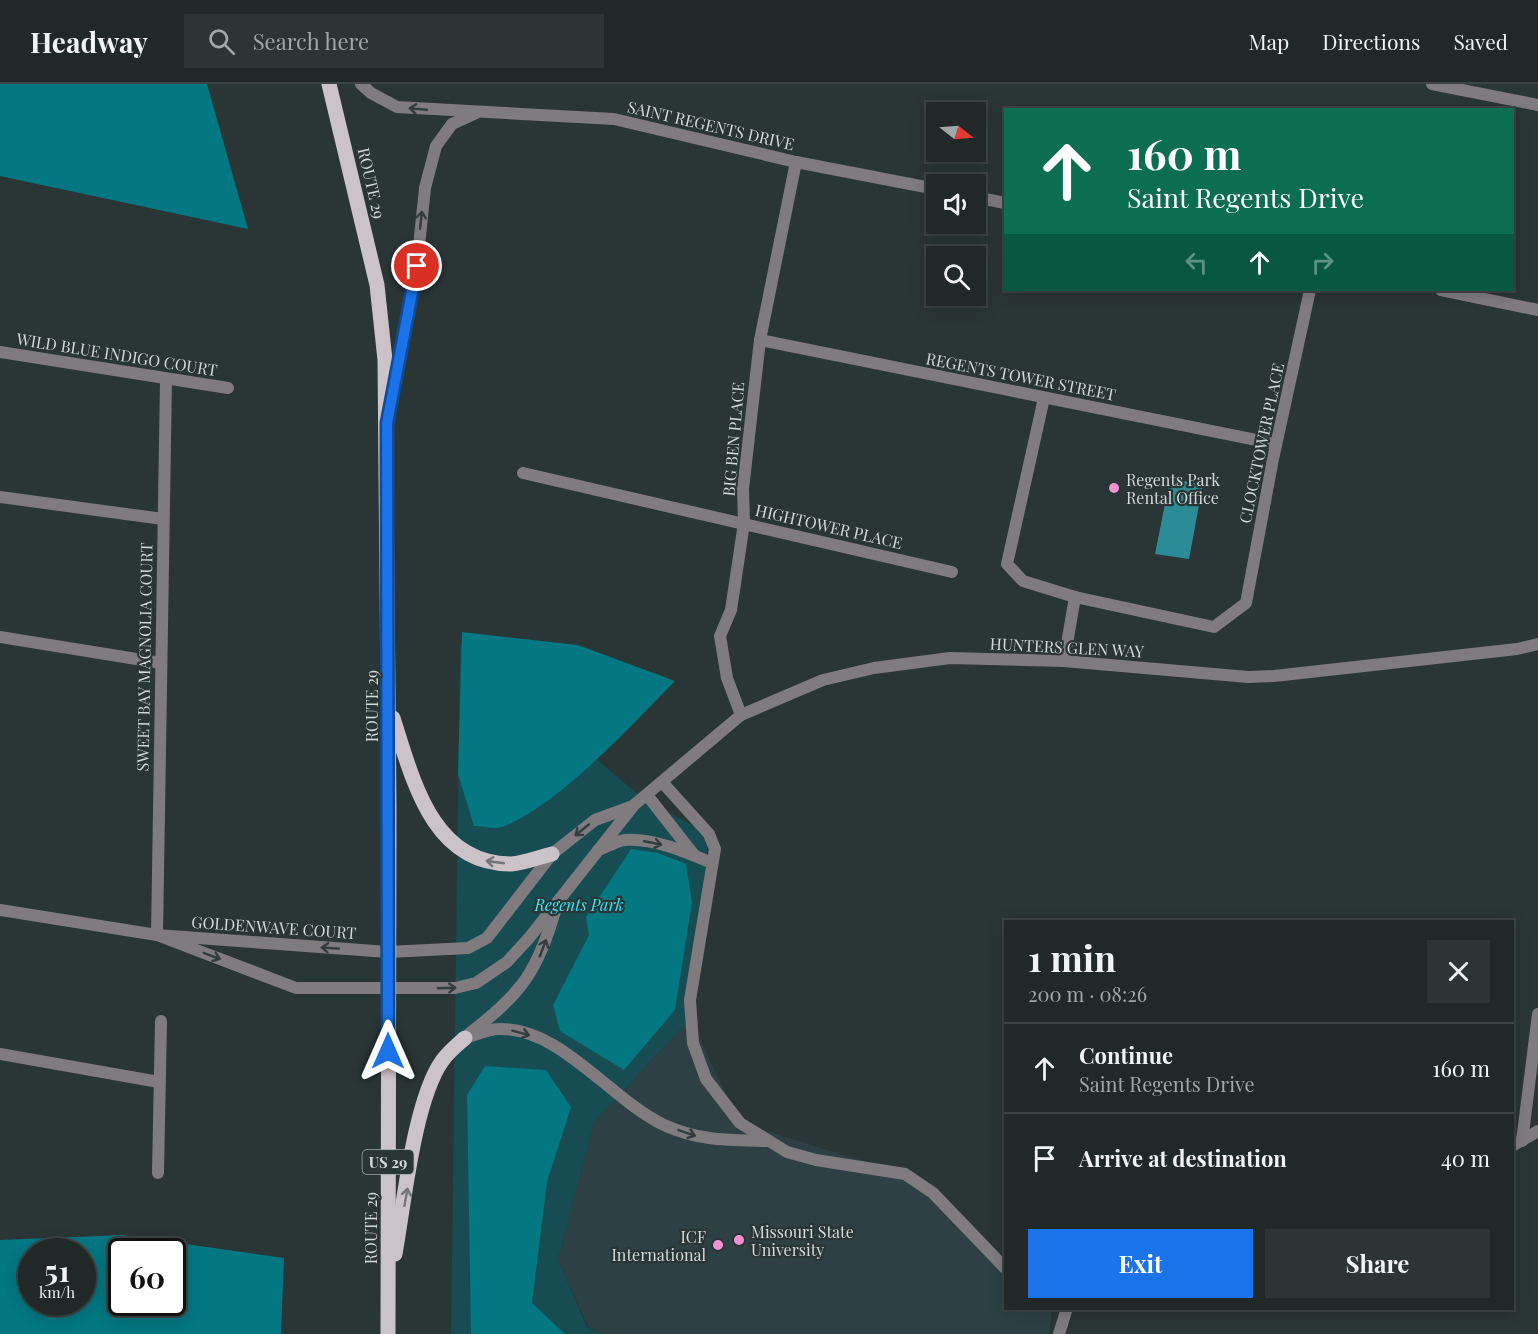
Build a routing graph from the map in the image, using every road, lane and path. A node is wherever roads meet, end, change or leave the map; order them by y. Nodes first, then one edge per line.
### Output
1 (329, 84) edge
2 (361, 84) edge
3 (1432, 84) edge
4 (1538, 105) edge
5 (477, 112) junction
6 (796, 162) junction
7 (926, 187) edge
8 (986, 199) edge
9 (1004, 203) edge
10 (1310, 291) edge
11 (1446, 291) edge
12 (1538, 310) edge
13 (760, 340) junction
14 (0, 352) edge
15 (166, 380) junction
16 (228, 388) dead end
17 (1044, 398) junction
18 (387, 423) junction
19 (1276, 444) junction
20 (524, 473) dead end
21 (0, 497) edge
22 (163, 519) junction
23 (744, 523) junction
24 (952, 572) dead end
25 (1075, 597) junction
26 (0, 637) edge
27 (1538, 644) edge
28 (1064, 661) junction
29 (161, 663) junction
30 (389, 705) junction
31 (741, 715) junction
32 (662, 782) junction
33 (647, 795) junction
34 (634, 805) junction
35 (597, 850) junction
36 (552, 854) junction
37 (694, 855) junction
38 (712, 863) junction
39 (558, 900) junction
40 (0, 910) edge
41 (157, 936) junction
42 (388, 952) junction
43 (388, 989) junction
44 (1538, 1014) edge
45 (161, 1021) dead end
46 (465, 1038) junction
47 (0, 1054) edge
48 (159, 1082) junction
49 (1538, 1131) edge
50 (766, 1141) junction
51 (1517, 1144) edge
52 (158, 1173) dead end
53 (1004, 1267) edge
54 (388, 1296) junction
55 (1066, 1310) edge
56 (388, 1334) edge
57 (1059, 1334) edge

1 - 18 main road, ROUTE 29 / US 29
5 -> 2 street, SAINT REGENTS DRIVE
3 - 4 street
5 - 6 street, SAINT REGENTS DRIVE
18 -> 5 street
6 - 7 street, SAINT REGENTS DRIVE
6 - 13 street, BIG BEN PLACE
8 - 9 street
10 - 19 street, CLOCKTOWER PLACE
11 - 12 street
13 - 17 street, REGENTS TOWER STREET
13 - 23 street, BIG BEN PLACE
14 - 15 street, WILD BLUE INDIGO COURT
15 - 16 street, WILD BLUE INDIGO COURT
15 - 22 street, SWEET BAY MAGNOLIA COURT
17 - 19 street, REGENTS TOWER STREET
17 - 25 street
18 - 30 main road, ROUTE 29 / US 29
19 - 25 street, CLOCKTOWER PLACE
20 - 23 street, HIGHTOWER PLACE
21 - 22 street
22 - 29 street, SWEET BAY MAGNOLIA COURT
23 - 24 street, HIGHTOWER PLACE
23 - 31 street, BIG BEN PLACE
25 - 28 street
26 - 29 street
27 - 28 street, HUNTERS GLEN WAY
28 - 31 street, HUNTERS GLEN WAY
29 - 41 street, SWEET BAY MAGNOLIA COURT
36 -> 30 main road
30 - 42 main road, ROUTE 29 / US 29
31 - 32 street, HUNTERS GLEN WAY
32 - 33 street, HUNTERS GLEN WAY
32 - 38 street
33 - 34 street, HUNTERS GLEN WAY
33 - 37 street
34 - 35 street, HUNTERS GLEN WAY
34 -> 36 street, HUNTERS GLEN WAY
35 -> 37 street
35 - 39 street, HUNTERS GLEN WAY
36 - 42 street, HUNTERS GLEN WAY
37 - 38 street
38 - 50 street
43 -> 39 street, HUNTERS GLEN WAY
46 -> 39 street, HUNTERS GLEN WAY
40 - 41 street, GOLDENWAVE COURT
42 -> 41 street, GOLDENWAVE COURT
41 -> 43 street, GOLDENWAVE COURT
42 - 43 main road, ROUTE 29 / US 29
43 - 54 main road, ROUTE 29 / US 29
44 - 51 street
45 - 48 street
46 -> 50 street
54 -> 46 main road
47 - 48 street
48 - 52 street
49 - 51 street
50 - 53 street
54 - 56 main road, ROUTE 29 / US 29
55 - 57 street

